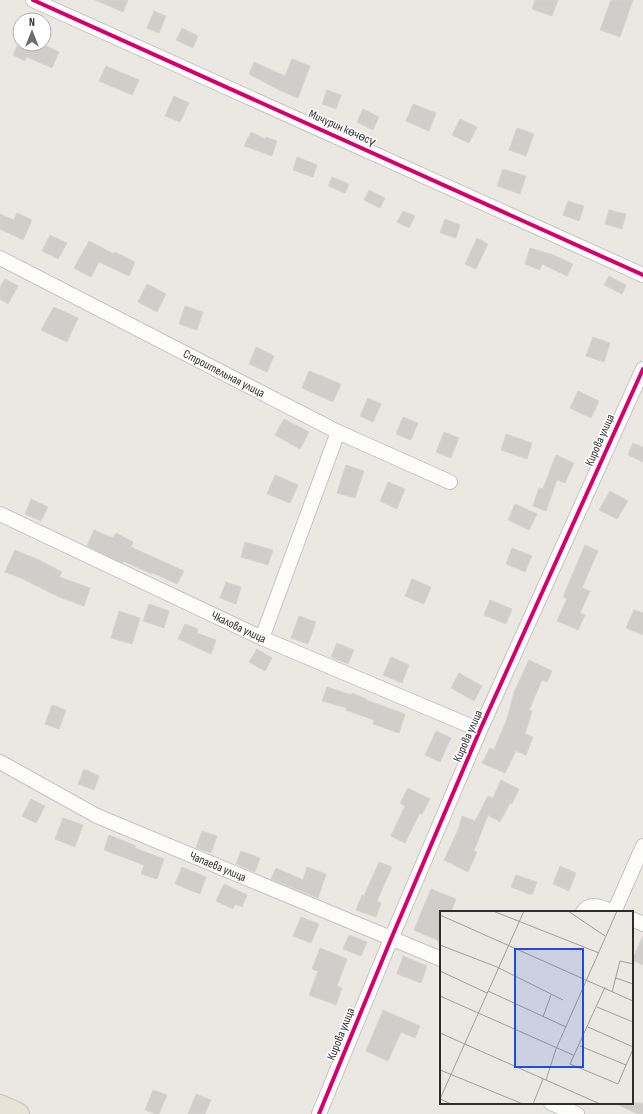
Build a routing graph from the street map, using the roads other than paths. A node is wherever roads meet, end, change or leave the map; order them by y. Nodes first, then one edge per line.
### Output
1 (33, 0) edge
2 (0, 258) edge
3 (643, 275) edge
4 (643, 369) edge
5 (338, 432) junction
6 (450, 482) dead end
7 (0, 514) edge
8 (262, 638) junction
9 (480, 730) junction
10 (0, 762) edge
11 (643, 846) edge
12 (584, 911) edge
13 (611, 911) edge
14 (614, 911) edge
15 (633, 919) edge
16 (643, 924) edge
17 (391, 939) junction
18 (440, 959) edge
19 (553, 1104) edge
20 (0, 1106) edge
21 (18, 1114) edge
22 (319, 1114) edge
23 (577, 1114) edge

1 - 3 street, Мичурин көчөсү
2 - 5 street, Строительная улица
4 - 9 street, Кирова улица
5 - 6 street, Строительная улица
5 - 8 street
7 - 8 street, Чкалова улица
8 - 9 street, Чкалова улица
9 - 17 street, Кирова улица
10 - 17 street, Чапаева улица
11 - 14 street
12 - 13 street
15 - 16 street
17 - 18 street, Чапаева улица
17 - 22 street, Кирова улица
19 - 23 street
20 - 21 main road

